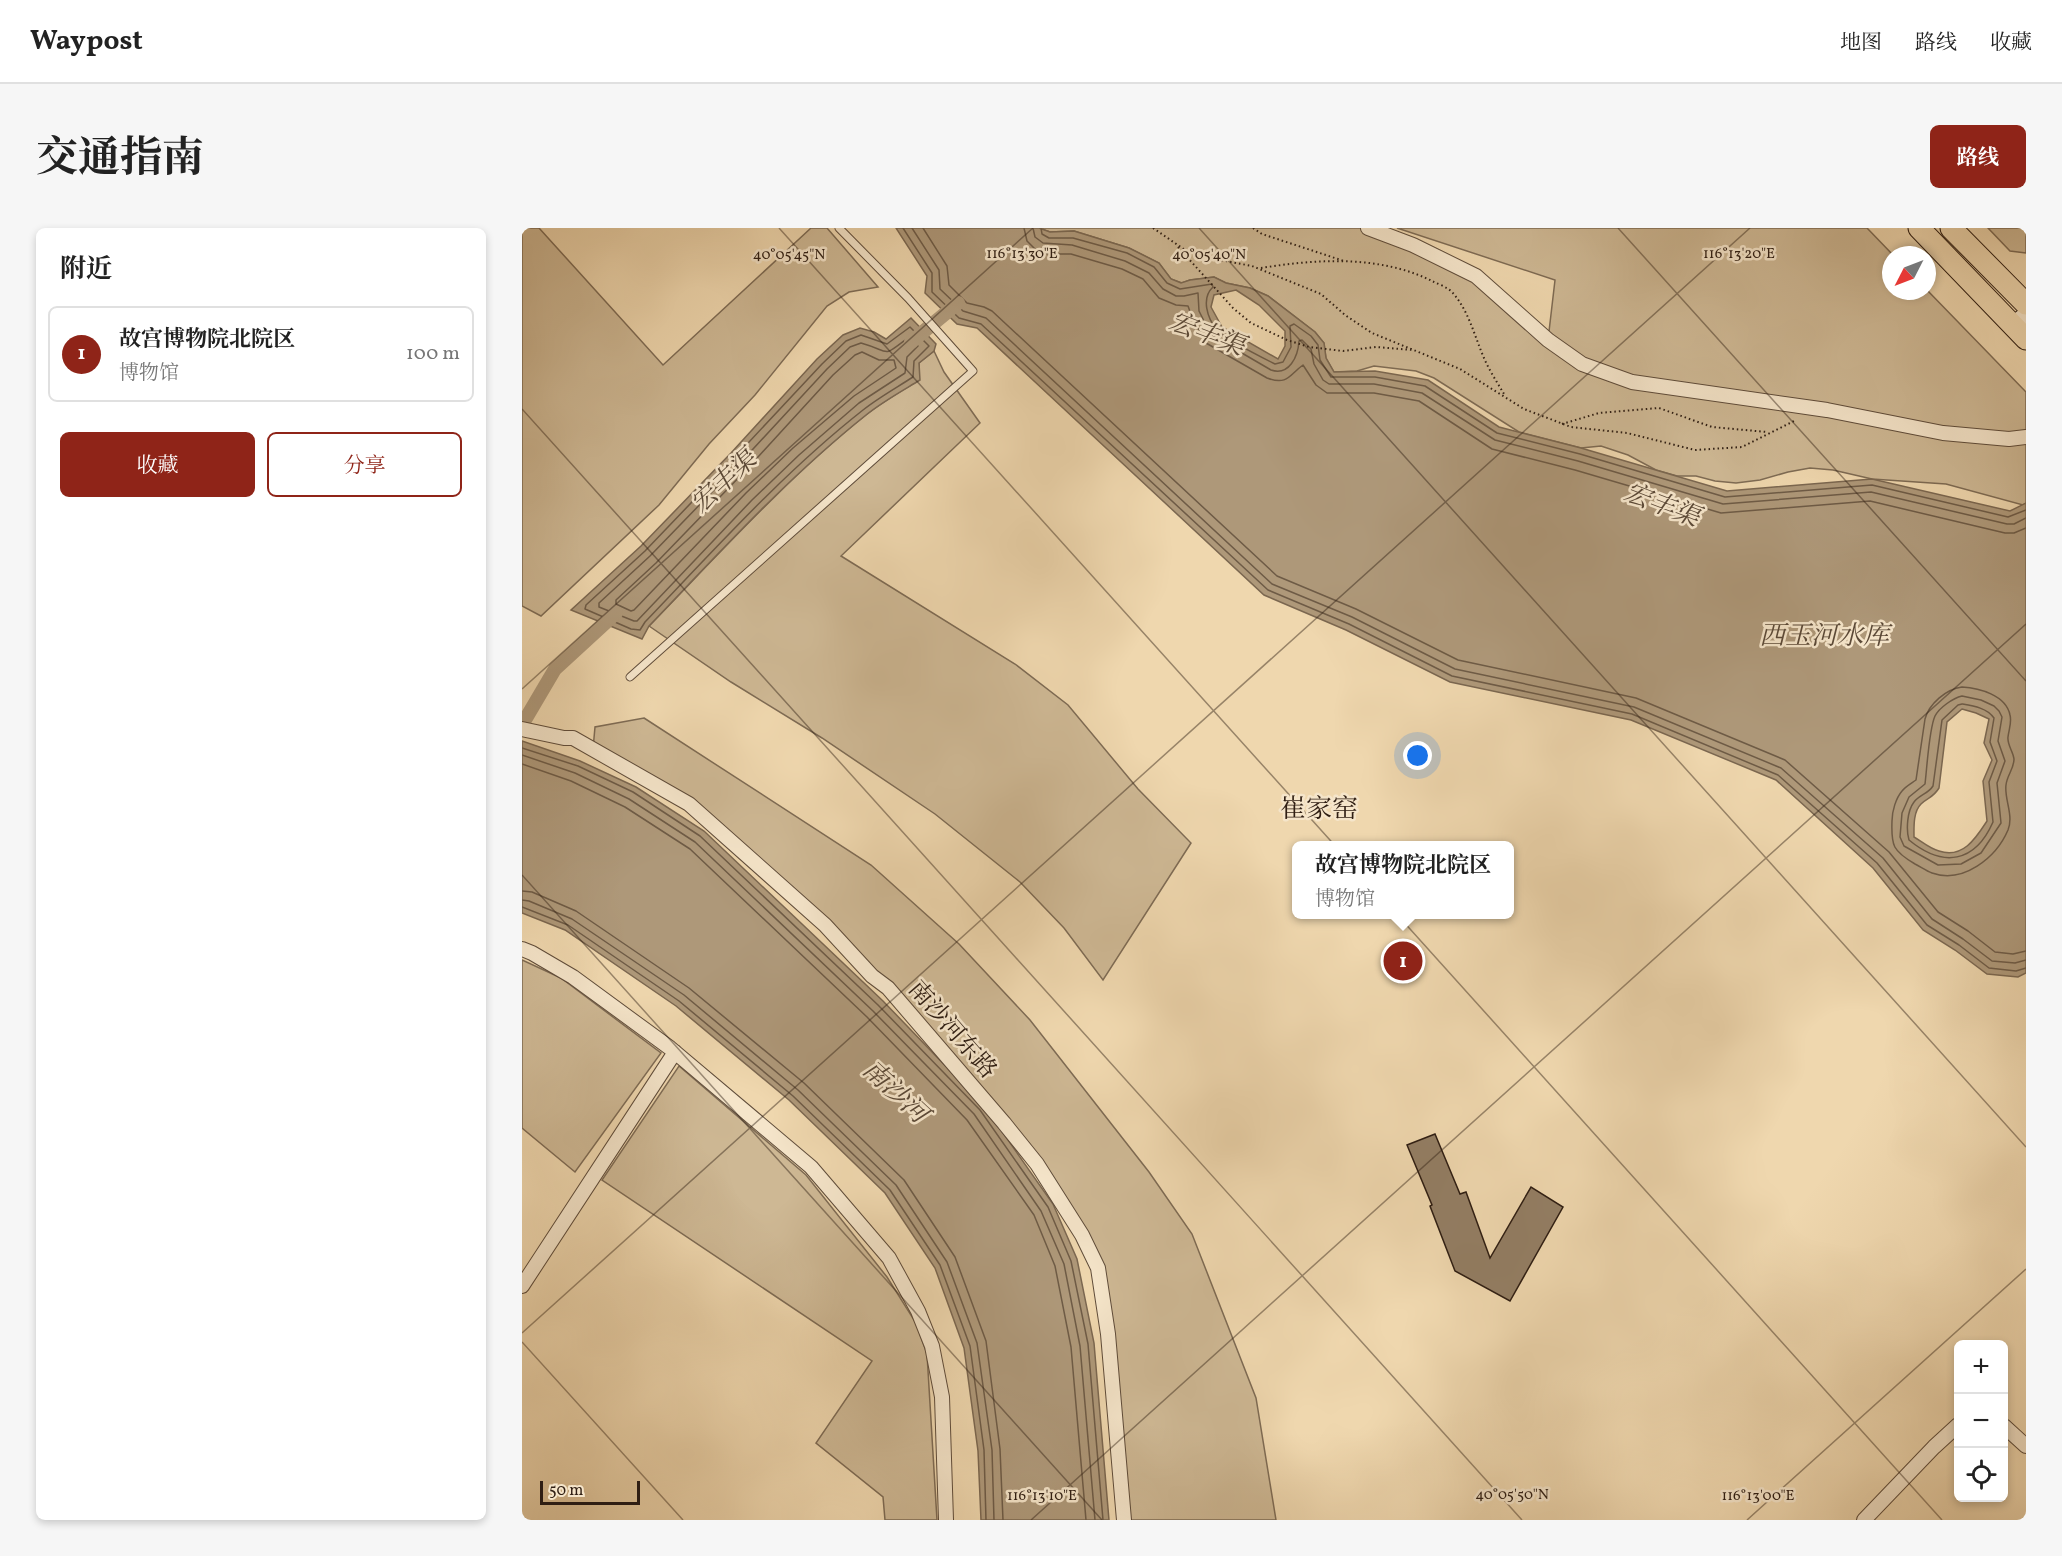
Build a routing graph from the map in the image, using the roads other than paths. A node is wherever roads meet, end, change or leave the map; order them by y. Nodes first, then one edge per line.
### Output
1 (839, 228) edge
2 (1368, 228) edge
3 (1919, 228) edge
4 (1951, 228) edge
5 (2022, 294) edge
6 (1993, 307) junction
7 (2022, 327) edge
8 (2026, 436) edge
9 (630, 677) dead end
10 (522, 729) edge
11 (522, 949) edge
12 (675, 1052) junction
13 (522, 1286) edge
14 (1954, 1429) edge
15 (2008, 1430) edge
16 (2026, 1446) edge
17 (946, 1520) edge
18 (1124, 1520) edge
19 (1864, 1520) edge

1 - 9 lane
2 - 8 street
3 - 6 main road
4 - 5 main road
5 - 6 main road
6 - 7 main road
10 - 18 street, 南沙河东路
11 - 12 street
12 - 13 street
12 - 17 street
14 - 19 street
15 - 16 street

